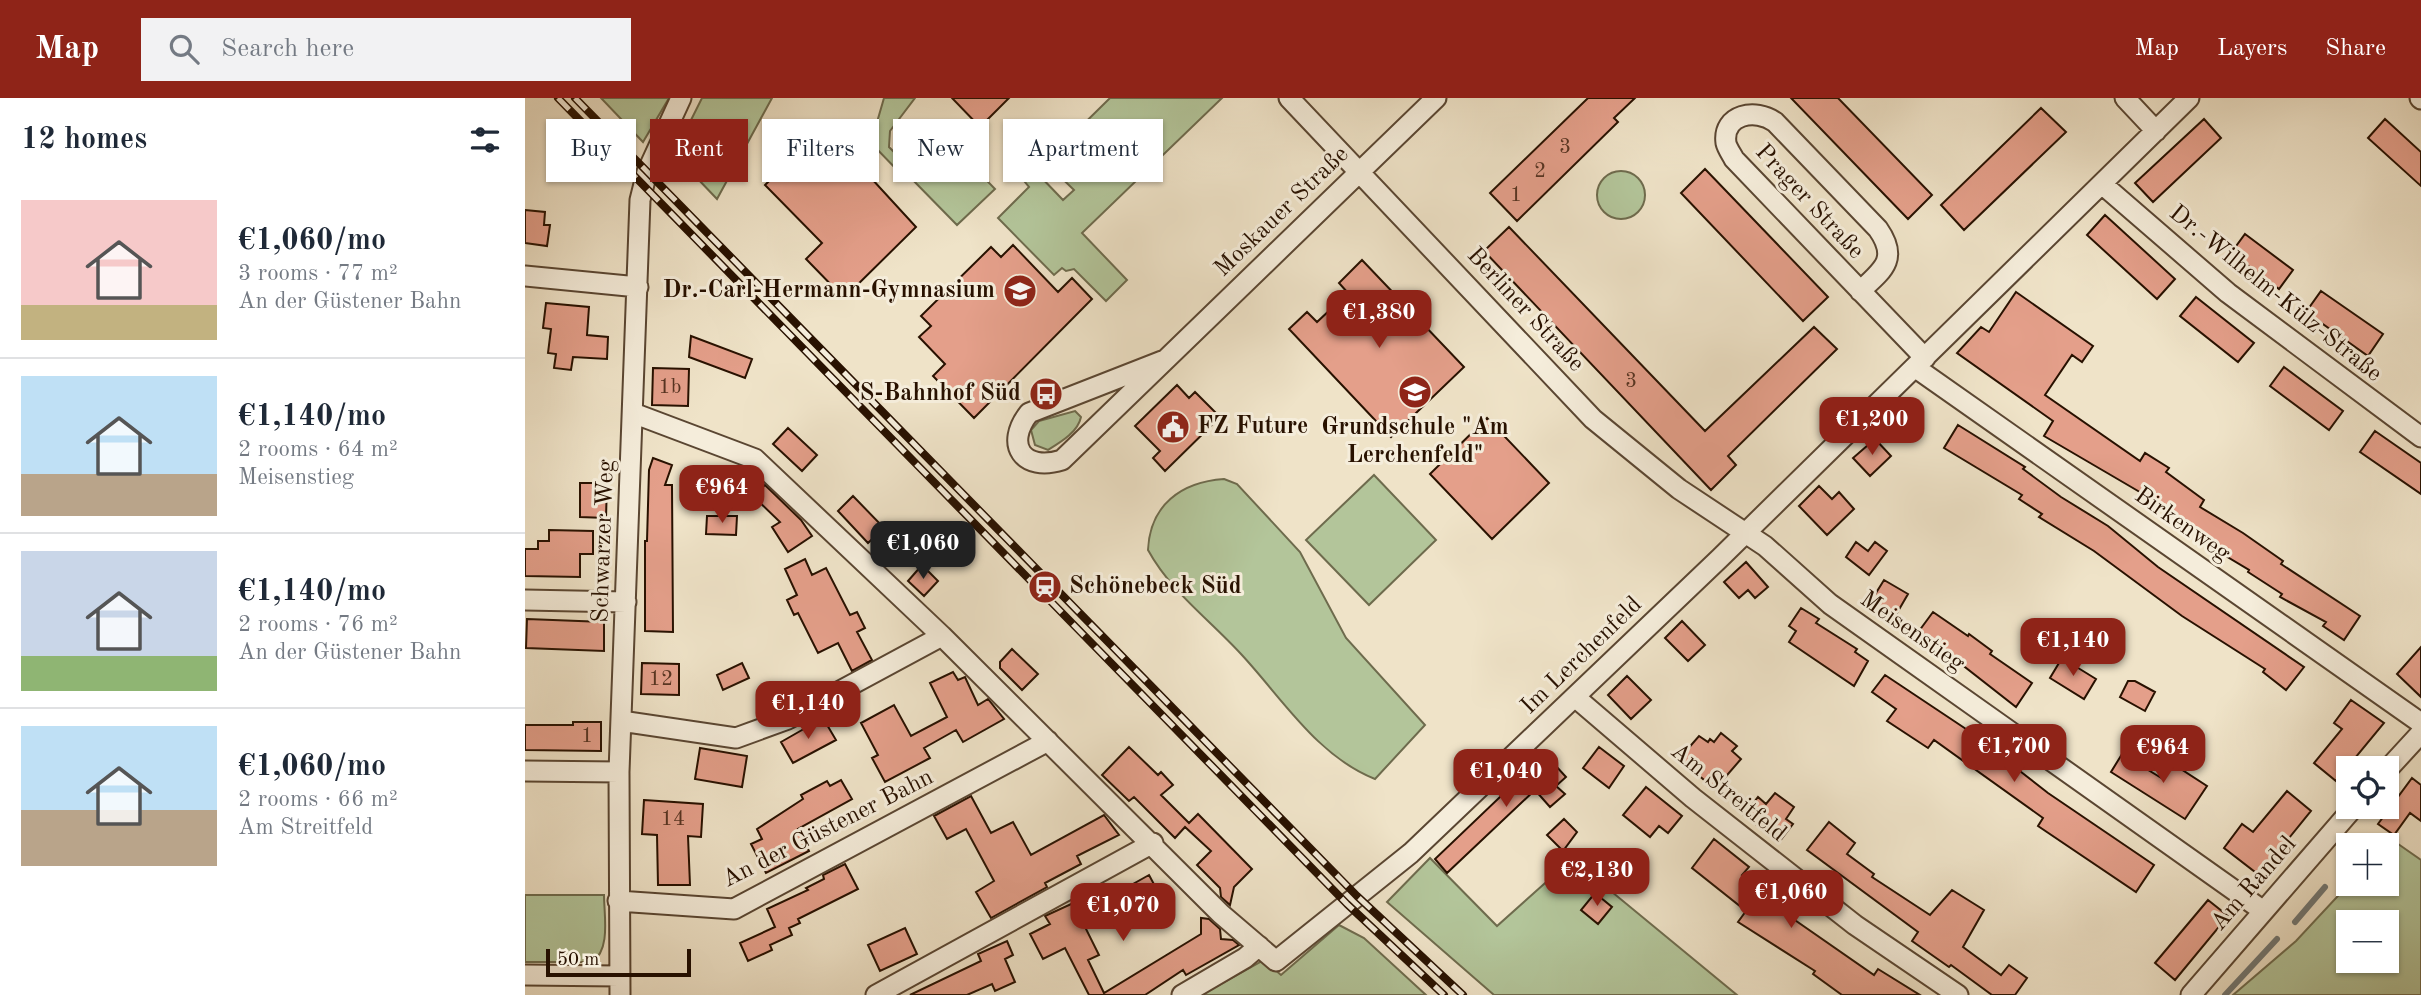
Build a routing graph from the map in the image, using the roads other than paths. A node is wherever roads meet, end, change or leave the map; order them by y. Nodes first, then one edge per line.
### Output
1 (681, 98) edge
2 (1289, 98) edge
3 (1436, 98) edge
4 (2125, 98) edge
5 (2189, 98) edge
6 (2156, 131) junction
7 (1359, 171) junction
8 (2102, 184) junction
9 (525, 276) edge
10 (638, 286) junction
11 (1860, 291) junction
12 (1162, 361) junction
13 (1920, 363) junction
14 (633, 413) junction
15 (2421, 437) edge
16 (1744, 533) junction
17 (525, 600) edge
18 (626, 602) junction
19 (941, 636) junction
20 (1575, 696) junction
21 (621, 721) junction
22 (2421, 723) edge
23 (2421, 733) edge
24 (1048, 741) junction
25 (2399, 757) edge
26 (525, 771) edge
27 (619, 772) junction
28 (2344, 819) edge
29 (1153, 843) junction
30 (618, 901) junction
31 (2262, 910) junction
32 (1259, 946) junction
33 (525, 975) edge
34 (620, 985) edge
35 (876, 995) edge
36 (1182, 995) edge
37 (1958, 995) edge
38 (2191, 995) edge

1 - 10 street, Schwarzer Weg
2 - 7 street, Berliner Straße
3 - 7 street, Moskauer Straße
4 - 6 street
5 - 6 street
6 - 8 street
7 - 12 street, Moskauer Straße
7 - 16 street, Berliner Straße
8 - 13 street
8 - 15 street, Dr.-Wilhelm-Külz-Straße
9 - 10 street
10 - 14 street, Schwarzer Weg
11 - 11 street, Prager Straße
11 - 13 street, Prager Straße
12 - 12 street, Moskauer Straße
13 - 16 street
13 - 22 street, Birkenweg
14 - 18 street, Schwarzer Weg
14 - 19 street
16 - 20 street, Im Lerchenfeld
16 - 31 street, Meisenstieg
17 - 18 street
18 - 21 street, Schwarzer Weg
19 - 21 street
19 - 24 street
20 - 32 street, Im Lerchenfeld
20 - 37 street, Am Streitfeld
21 - 27 street, Schwarzer Weg
23 - 25 street
24 - 29 street
24 - 30 street, An der Güstener Bahn
26 - 27 street
27 - 30 street, Schwarzer Weg
28 - 31 street, Am Randel
29 - 32 street
29 - 35 street
30 - 34 street, Schwarzer Weg
31 - 38 street, Am Randel
32 - 36 street
33 - 34 street

